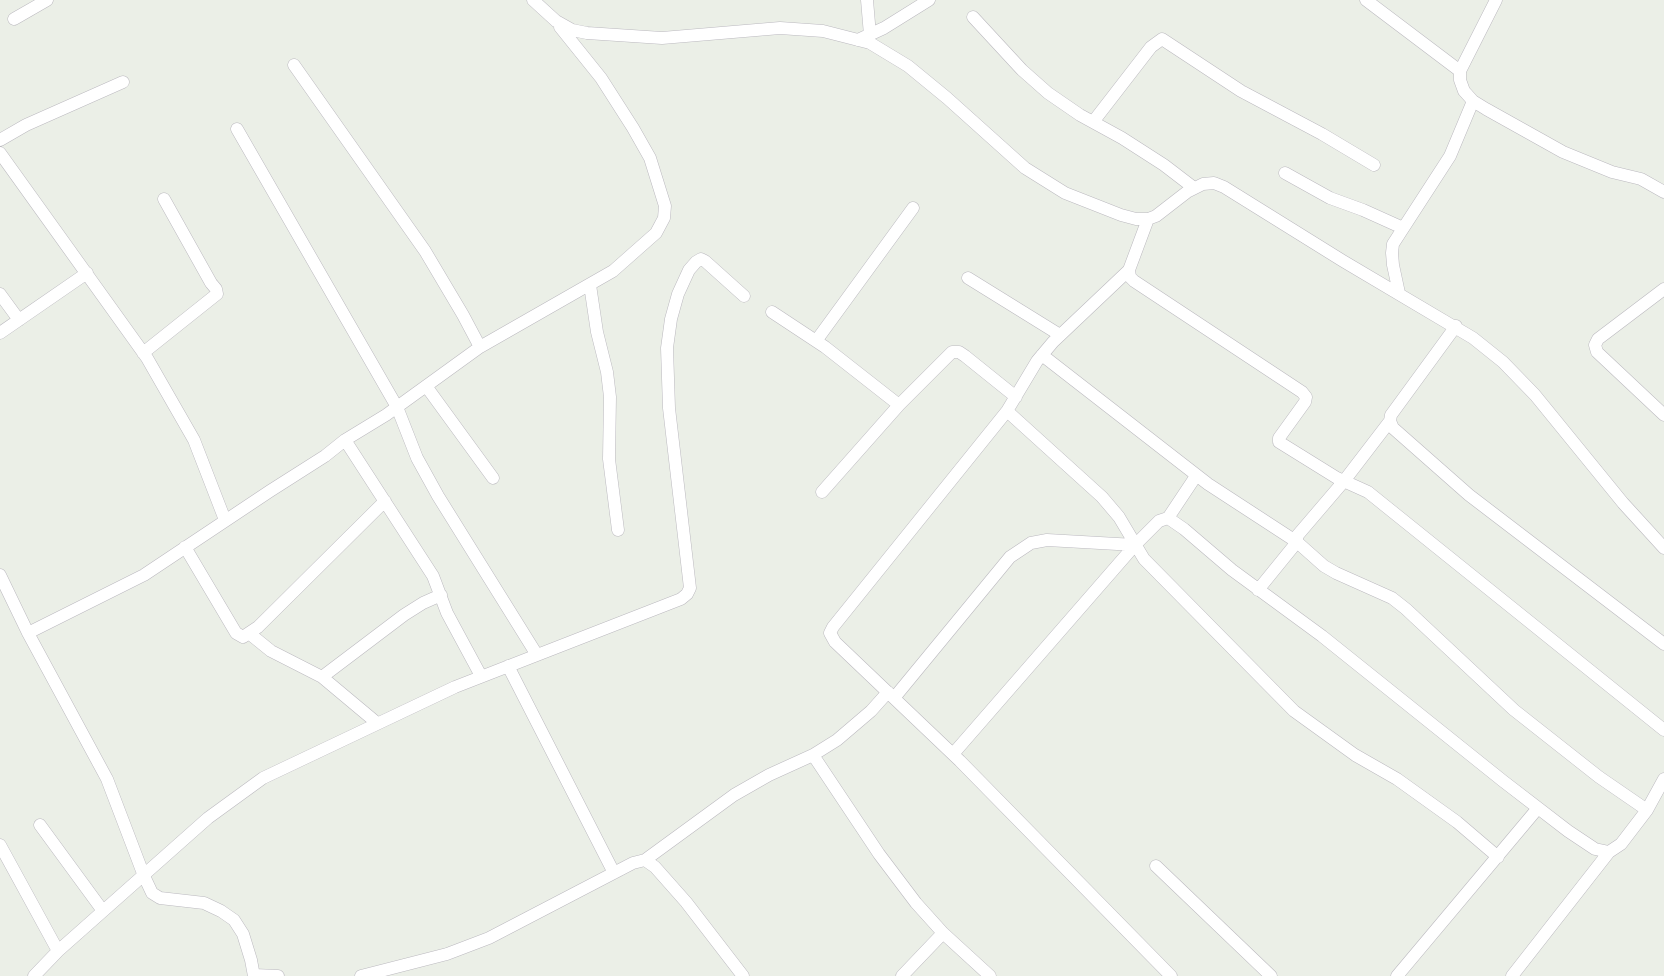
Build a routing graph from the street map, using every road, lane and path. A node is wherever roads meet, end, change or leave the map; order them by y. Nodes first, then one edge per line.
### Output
1 (47, 0) edge
2 (533, 0) edge
3 (867, 0) edge
4 (929, 0) edge
5 (1366, 0) edge
6 (1496, 0) edge
7 (972, 17) dead end
8 (14, 19) dead end
9 (556, 21) junction
10 (870, 39) junction
11 (294, 65) dead end
12 (1460, 71) junction
13 (123, 82) dead end
14 (1473, 101) junction
15 (1093, 122) junction
16 (237, 129) dead end
17 (0, 140) edge
18 (0, 153) edge
19 (1374, 165) dead end
20 (1285, 173) dead end
21 (1194, 188) junction
22 (1664, 192) edge
23 (164, 200) dead end
24 (913, 208) dead end
25 (1148, 219) junction
26 (1403, 228) junction
27 (1129, 270) junction
28 (87, 273) junction
29 (968, 278) dead end
30 (590, 285) junction
31 (1664, 289) edge
32 (1399, 293) junction
33 (0, 294) edge
34 (744, 296) dead end
35 (772, 312) dead end
36 (18, 320) junction
37 (1456, 326) junction
38 (0, 333) edge
39 (1060, 335) junction
40 (816, 341) junction
41 (480, 347) junction
42 (143, 353) junction
43 (1042, 355) junction
44 (426, 386) junction
45 (1016, 397) junction
46 (899, 405) junction
47 (396, 407) junction
48 (1007, 411) junction
49 (1664, 415) edge
50 (1390, 421) junction
51 (345, 440) junction
52 (1196, 476) junction
53 (493, 478) dead end
54 (1344, 481) junction
55 (822, 492) dead end
56 (384, 501) junction
57 (1168, 518) junction
58 (225, 520) junction
59 (618, 530) dead end
60 (1297, 542) junction
61 (1135, 545) junction
62 (185, 547) junction
63 (1664, 548) edge
64 (0, 575) edge
65 (1258, 590) junction
66 (441, 595) junction
67 (28, 633) junction
68 (250, 634) junction
69 (1664, 644) edge
70 (537, 655) junction
71 (508, 666) junction
72 (481, 676) junction
73 (322, 677) junction
74 (891, 695) junction
75 (377, 723) junction
76 (1664, 730) edge
77 (953, 754) junction
78 (813, 755) junction
79 (1664, 778) edge
80 (1538, 808) junction
81 (1647, 810) junction
82 (40, 825) dead end
83 (0, 845) edge
84 (1609, 852) junction
85 (1498, 857) junction
86 (645, 860) junction
87 (5, 862) edge
88 (1156, 866) dead end
89 (614, 873) junction
90 (144, 876) junction
91 (103, 911) junction
92 (943, 933) junction
93 (58, 951) junction
94 (254, 975) edge
95 (1515, 975) edge
96 (34, 976) edge
97 (278, 976) edge
98 (361, 976) edge
99 (743, 976) edge
100 (902, 976) edge
101 (990, 976) edge
102 (1171, 976) edge
103 (1271, 976) edge
104 (1397, 976) edge

1 - 8 street
2 - 9 street
3 - 10 street
4 - 10 street
5 - 12 street
6 - 12 street
7 - 15 street
9 - 10 street
9 - 30 street
10 - 25 street
11 - 41 street
12 - 14 street
13 - 17 street
14 - 22 street
14 - 26 street
15 - 19 street
15 - 21 street
16 - 47 street
18 - 28 street
20 - 26 street
21 - 25 street
21 - 32 street
23 - 42 street
24 - 40 street
25 - 27 street
26 - 32 street
27 - 39 street
27 - 54 street
28 - 36 street
28 - 42 street
29 - 39 street
30 - 41 street
30 - 59 street
31 - 49 street
32 - 37 street
33 - 36 street
34 - 70 street
35 - 40 street
36 - 38 street
37 - 50 street
37 - 63 street
39 - 43 street
40 - 46 street
41 - 44 street
42 - 58 street
43 - 45 street
43 - 52 street
44 - 47 street
44 - 53 street
45 - 46 street
45 - 48 street
46 - 55 street
47 - 51 street
47 - 70 street
48 - 61 street
48 - 74 street
50 - 54 street
50 - 69 street
51 - 56 street
51 - 58 street
52 - 57 street
52 - 60 street
54 - 60 street
54 - 76 street
56 - 66 street
56 - 68 street
57 - 61 street
57 - 65 street
58 - 62 street
60 - 65 street
60 - 81 street
61 - 74 street
61 - 77 street
61 - 85 street
62 - 67 street
62 - 68 street
64 - 67 street
65 - 80 street
66 - 72 street
66 - 73 street
67 - 90 street
68 - 73 street
70 - 71 street
71 - 72 street
71 - 89 street
72 - 75 street
73 - 75 street
74 - 77 street
74 - 78 street
75 - 90 street
77 - 102 street
78 - 86 street
78 - 92 street
79 - 81 street
80 - 84 street
80 - 85 street
81 - 84 street
82 - 91 street
83 - 87 street
84 - 95 street
85 - 104 street
86 - 89 street
86 - 99 street
87 - 93 street
88 - 103 street
89 - 98 street
90 - 91 street
90 - 94 street
91 - 93 street
92 - 100 street
92 - 101 street
93 - 96 street
94 - 97 street

